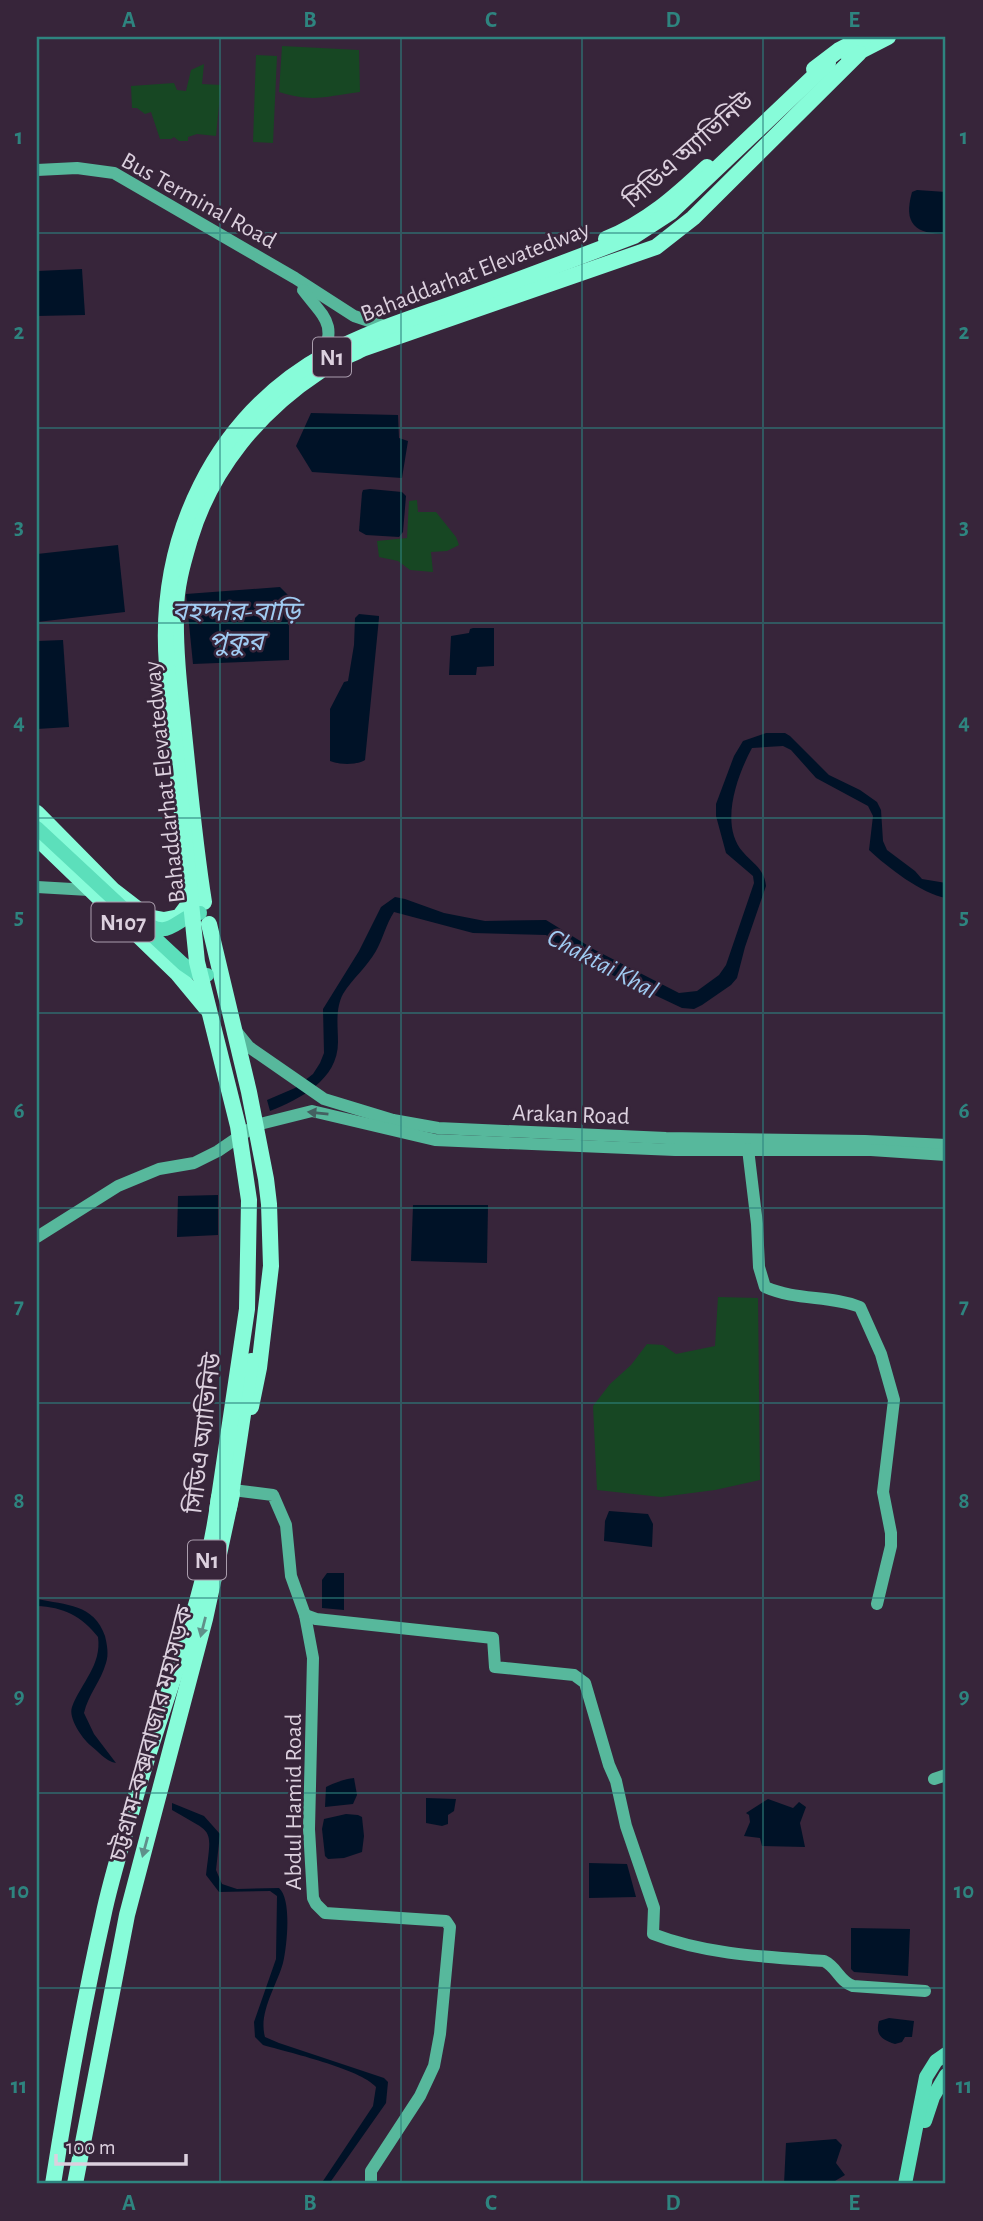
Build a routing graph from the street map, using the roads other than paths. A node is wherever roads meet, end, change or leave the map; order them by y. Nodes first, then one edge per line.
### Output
1 (888, 37) edge
2 (858, 44) edge
3 (830, 66) junction
4 (37, 170) edge
5 (295, 278) junction
6 (393, 328) junction
7 (319, 364) junction
8 (165, 627) junction
9 (37, 813) edge
10 (37, 818) edge
11 (37, 828) edge
12 (37, 838) edge
13 (37, 887) edge
14 (89, 890) junction
15 (197, 914) junction
16 (204, 975) junction
17 (206, 1008) junction
18 (230, 1017) junction
19 (256, 1125) junction
20 (236, 1137) junction
21 (946, 1145) edge
22 (748, 1149) junction
23 (946, 1155) edge
24 (37, 1237) edge
25 (233, 1490) junction
26 (223, 1509) junction
27 (218, 1531) junction
28 (877, 1604) dead end
29 (305, 1615) junction
30 (135, 1798) junction
31 (135, 1883) junction
32 (925, 1991) dead end
33 (945, 2056) edge
34 (946, 2075) edge
35 (53, 2184) edge
36 (62, 2184) edge
37 (75, 2184) edge
38 (371, 2184) edge
39 (905, 2184) edge
40 (912, 2184) edge

1 - 2 highway, N1
2 - 3 highway, Bahaddarhat Elevatedway
2 - 6 highway, সিডিএ অ্যাভিনিউ / N1
2 - 15 highway, সিডিএ অ্যাভিনিউ / N1
3 - 8 highway, Bahaddarhat Elevatedway / N1, bridge
3 - 15 highway, Bahaddarhat Elevatedway / N1, bridge
4 - 5 street, Bus Terminal Road
5 - 6 street, Bus Terminal Road
5 - 7 street, Bus Terminal Road
6 - 7 highway, সিডিএ অ্যাভিনিউ / N1
7 - 8 highway, সিডিএ অ্যাভিনিউ / N1
8 - 15 highway, Bahaddarhat Elevatedway / N1, bridge
9 - 15 highway, N107
10 - 15 main road, Bahaddarhat Elevatedway, bridge
11 - 16 main road, Bahaddarhat Elevatedway, bridge
12 - 14 highway, N107
13 - 14 street
14 - 17 highway, N107
15 - 16 highway, Bahaddarhat Elevatedway / N1, bridge
15 - 17 highway, সিডিএ অ্যাভিনিউ / N1
15 - 18 highway, সিডিএ অ্যাভিনিউ / N1
16 - 26 highway, Bahaddarhat Elevatedway / N1, bridge
17 - 20 highway, সিডিএ অ্যাভিনিউ / N1
18 - 19 highway, সিডিএ অ্যাভিনিউ / N1
18 - 21 street, Arakan Road
19 - 20 street, Arakan Road
22 -> 19 street, Arakan Road
19 - 25 highway
20 - 24 street, Arakan Road
20 - 26 highway, সিডিএ অ্যাভিনিউ / N1
22 - 23 street, Arakan Road
22 - 28 street
25 - 26 highway
25 - 29 street, Abdul Hamid Road
26 - 27 highway, সিডিএ অ্যাভিনিউ / N1
27 - 30 highway, সিডিএ অ্যাভিনিউ / N1
27 -> 31 highway, চট্টগ্রাম-কক্সবাজার মহাসড়ক
29 - 32 street
29 - 38 street, Abdul Hamid Road
30 - 35 highway, সিডিএ অ্যাভিনিউ / N1
30 - 36 highway
31 - 36 highway
31 - 37 highway, চট্টগ্রাম-কক্সবাজার মহাসড়ক
33 - 39 main road
34 - 40 main road

